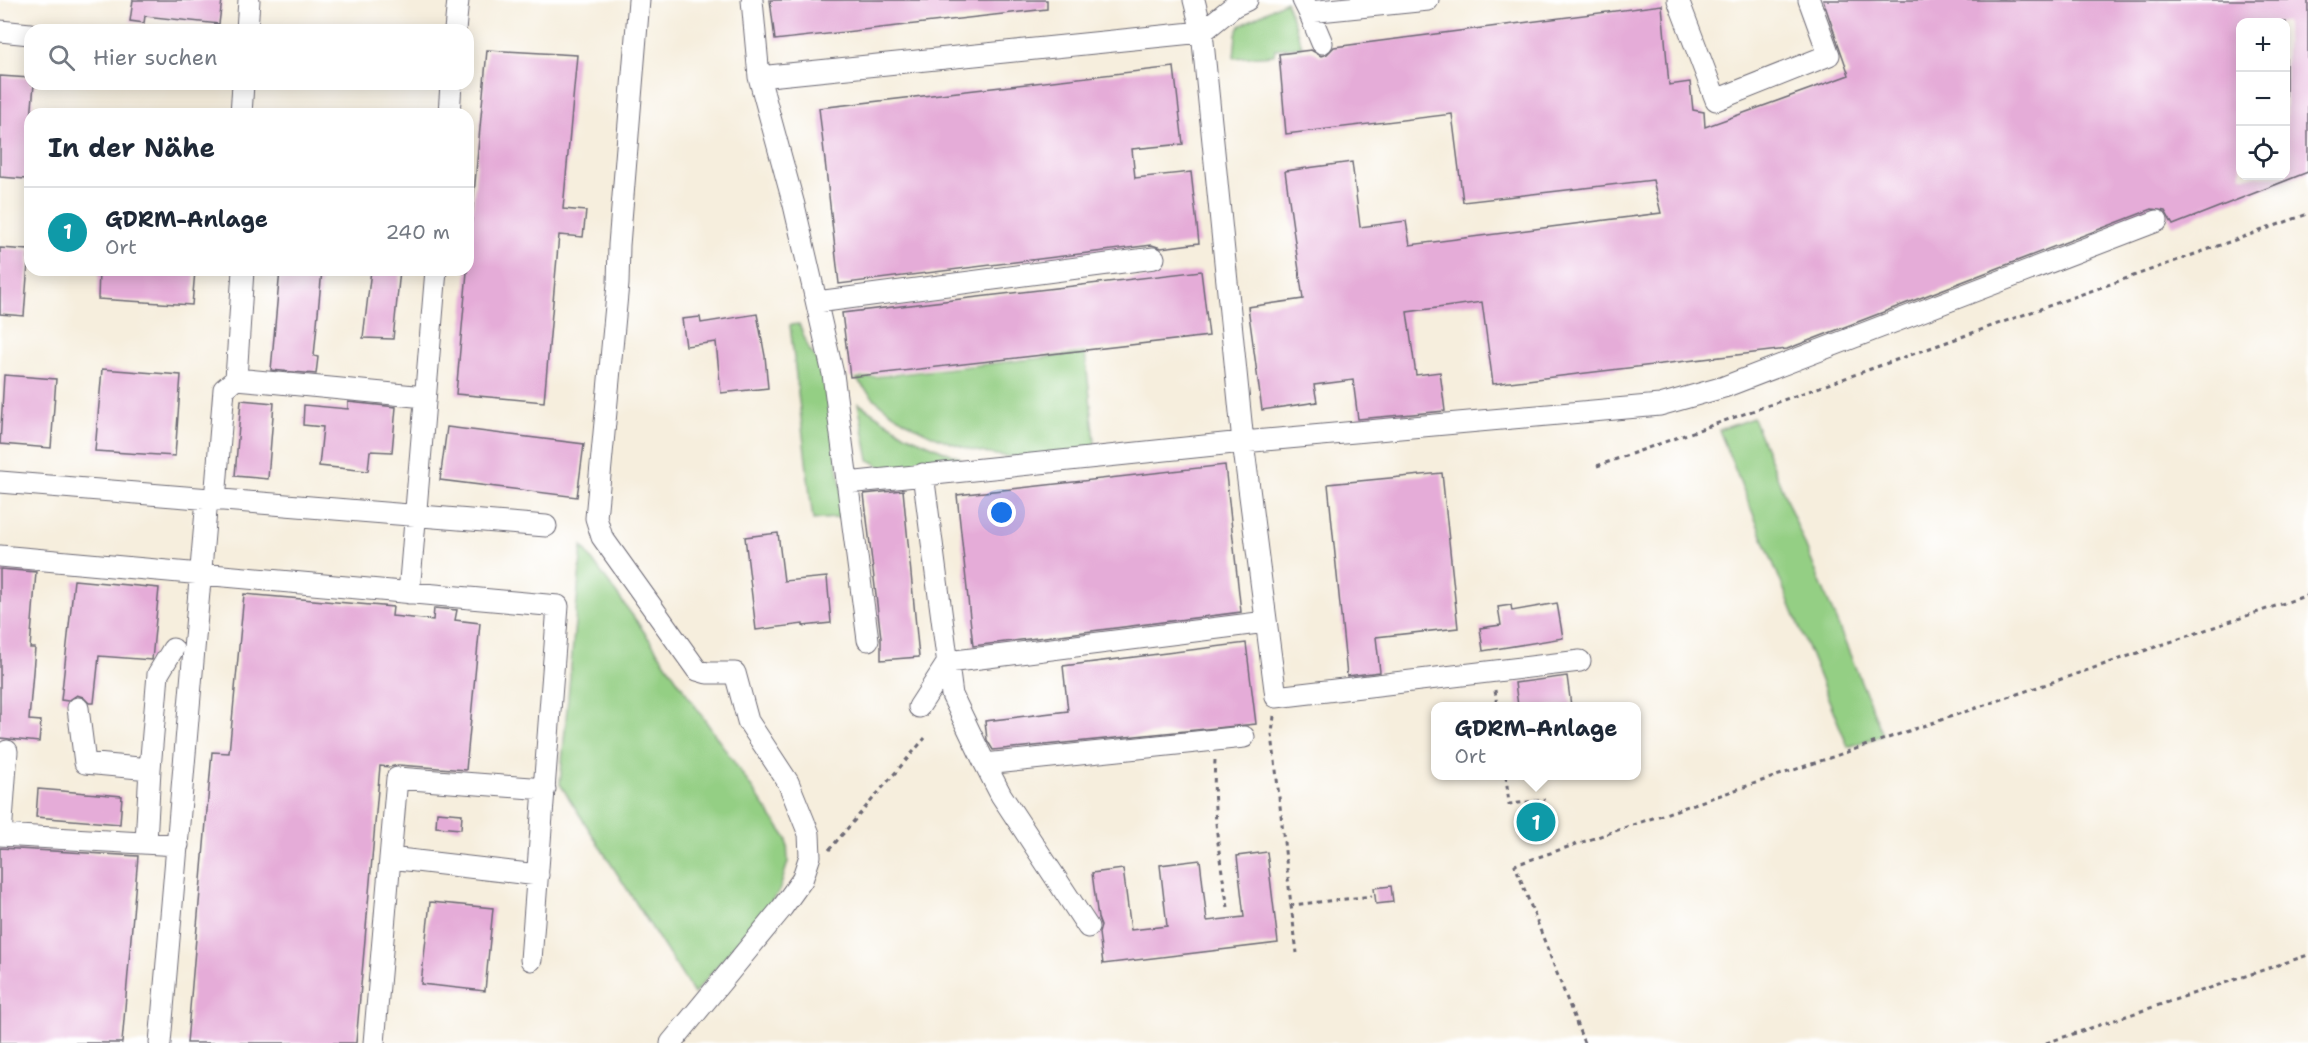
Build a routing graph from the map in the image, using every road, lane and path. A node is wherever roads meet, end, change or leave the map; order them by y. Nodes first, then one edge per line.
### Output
1 (249, 0) edge
2 (458, 0) edge
3 (639, 0) edge
4 (752, 0) edge
5 (1194, 0) edge
6 (1246, 0) edge
7 (1428, 0) edge
8 (1678, 0) edge
9 (1809, 0) edge
10 (1306, 6) edge
11 (247, 24) edge
12 (456, 24) edge
13 (0, 31) edge
14 (1202, 32) junction
15 (24, 33) edge
16 (1322, 43) dead end
17 (759, 77) junction
18 (243, 90) edge
19 (451, 90) edge
20 (241, 108) edge
21 (449, 108) edge
22 (2308, 214) edge
23 (2157, 221) dead end
24 (1154, 258) dead end
25 (243, 276) edge
26 (435, 276) edge
27 (817, 302) junction
28 (236, 379) junction
29 (425, 397) junction
30 (1243, 442) junction
31 (1597, 466) dead end
32 (923, 474) junction
33 (0, 482) edge
34 (847, 483) junction
35 (211, 499) junction
36 (415, 516) junction
37 (546, 526) dead end
38 (0, 556) edge
39 (200, 574) junction
40 (409, 593) junction
41 (2308, 595) edge
42 (1266, 622) junction
43 (868, 640) dead end
44 (173, 649) dead end
45 (1580, 661) dead end
46 (948, 662) junction
47 (1276, 697) junction
48 (919, 707) dead end
49 (78, 708) dead end
50 (1244, 737) dead end
51 (925, 738) dead end
52 (1216, 740) junction
53 (8, 751) dead end
54 (984, 764) junction
55 (150, 769) junction
56 (1506, 780) edge
57 (545, 789) junction
58 (1545, 800) dead end
59 (0, 835) edge
60 (146, 842) junction
61 (178, 845) junction
62 (825, 854) dead end
63 (390, 858) junction
64 (538, 875) junction
65 (1372, 896) dead end
66 (1291, 905) junction
67 (1228, 907) dead end
68 (1088, 927) dead end
69 (1297, 953) dead end
70 (2308, 955) edge
71 (531, 960) dead end
72 (160, 1043) edge
73 (374, 1043) edge
74 (671, 1043) edge
75 (1584, 1043) edge
76 (2046, 1043) edge

1 - 11 lane
2 - 12 lane
3 - 74 lane
4 - 17 lane
5 - 14 lane
6 - 14 lane
7 - 10 lane
8 - 9 lane
10 - 16 lane
13 - 15 lane
14 - 17 lane
14 - 30 lane
17 - 27 lane
18 - 20 lane
19 - 21 lane
22 - 31 path
23 - 30 lane
24 - 27 lane
25 - 28 lane
26 - 29 lane
27 - 34 lane
28 - 29 lane
28 - 35 lane
29 - 36 lane
30 - 32 lane
30 - 42 lane
32 - 34 lane
32 - 46 lane
33 - 35 lane
34 - 43 lane
35 - 36 lane
35 - 39 lane
36 - 37 lane
36 - 40 lane
38 - 39 lane
39 - 40 lane
39 - 61 lane
40 - 57 lane
41 - 75 path
42 - 46 lane
42 - 47 lane
44 - 55 lane
45 - 47 lane
46 - 48 lane
46 - 54 lane
47 - 66 path
49 - 55 lane
50 - 52 lane
51 - 62 path
52 - 54 lane
52 - 67 path
53 - 59 lane
54 - 68 lane
55 - 60 lane
56 - 58 path
57 - 63 lane
57 - 64 lane
59 - 60 lane
60 - 61 lane
61 - 72 lane
63 - 64 lane
63 - 73 lane
64 - 71 lane
65 - 66 path
66 - 69 path
70 - 76 path

